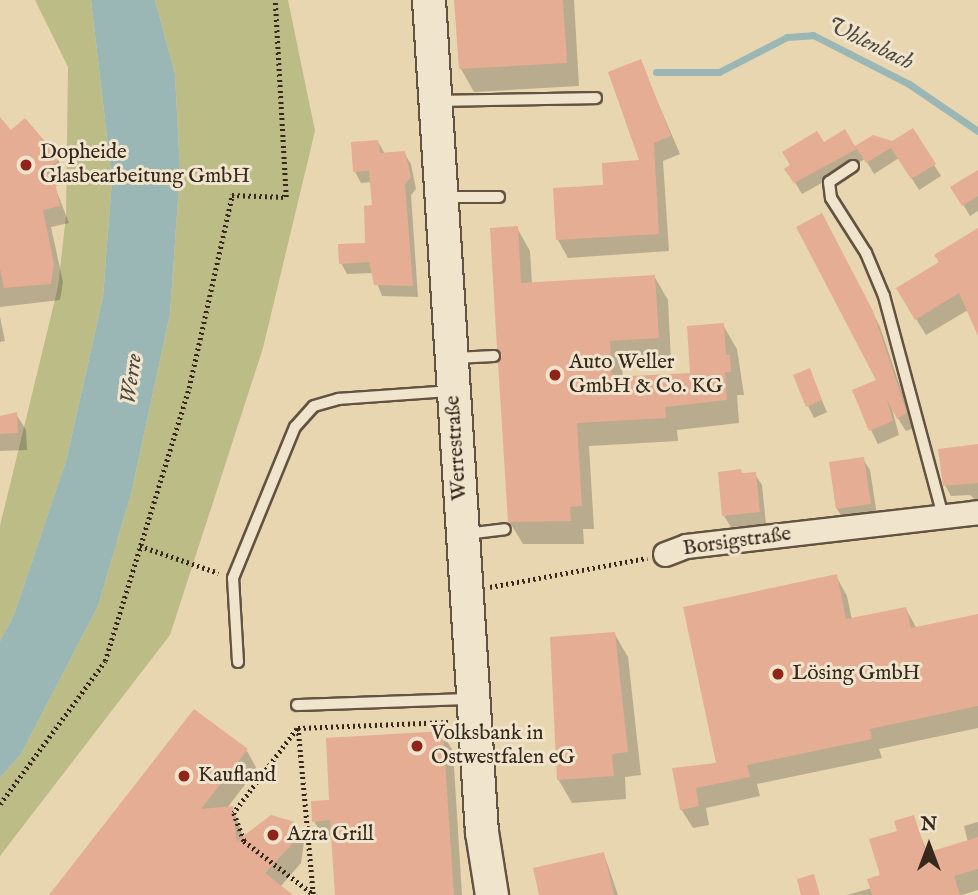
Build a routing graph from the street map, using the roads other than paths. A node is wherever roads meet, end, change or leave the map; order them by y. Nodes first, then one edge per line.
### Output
1 (429, 0) edge
2 (596, 98) dead end
3 (436, 102) junction
4 (853, 166) dead end
5 (442, 197) junction
6 (499, 197) dead end
7 (494, 356) dead end
8 (451, 358) junction
9 (454, 391) junction
10 (978, 512) edge
11 (943, 516) junction
12 (505, 529) dead end
13 (463, 534) junction
14 (665, 554) road end
15 (238, 662) dead end
16 (297, 705) dead end
17 (475, 710) junction
18 (492, 895) edge

1 - 3 main road, Werrestraße
2 - 3 lane
3 - 5 main road, Werrestraße
4 - 11 lane
5 - 6 lane
5 - 8 main road, Werrestraße
7 - 8 lane
8 - 9 main road, Werrestraße
9 - 13 main road, Werrestraße
9 - 15 lane
10 - 11 street, Borsigstraße
11 - 14 street, Borsigstraße
12 - 13 lane
13 - 17 main road, Werrestraße
16 - 17 lane
17 - 18 main road, Werrestraße

